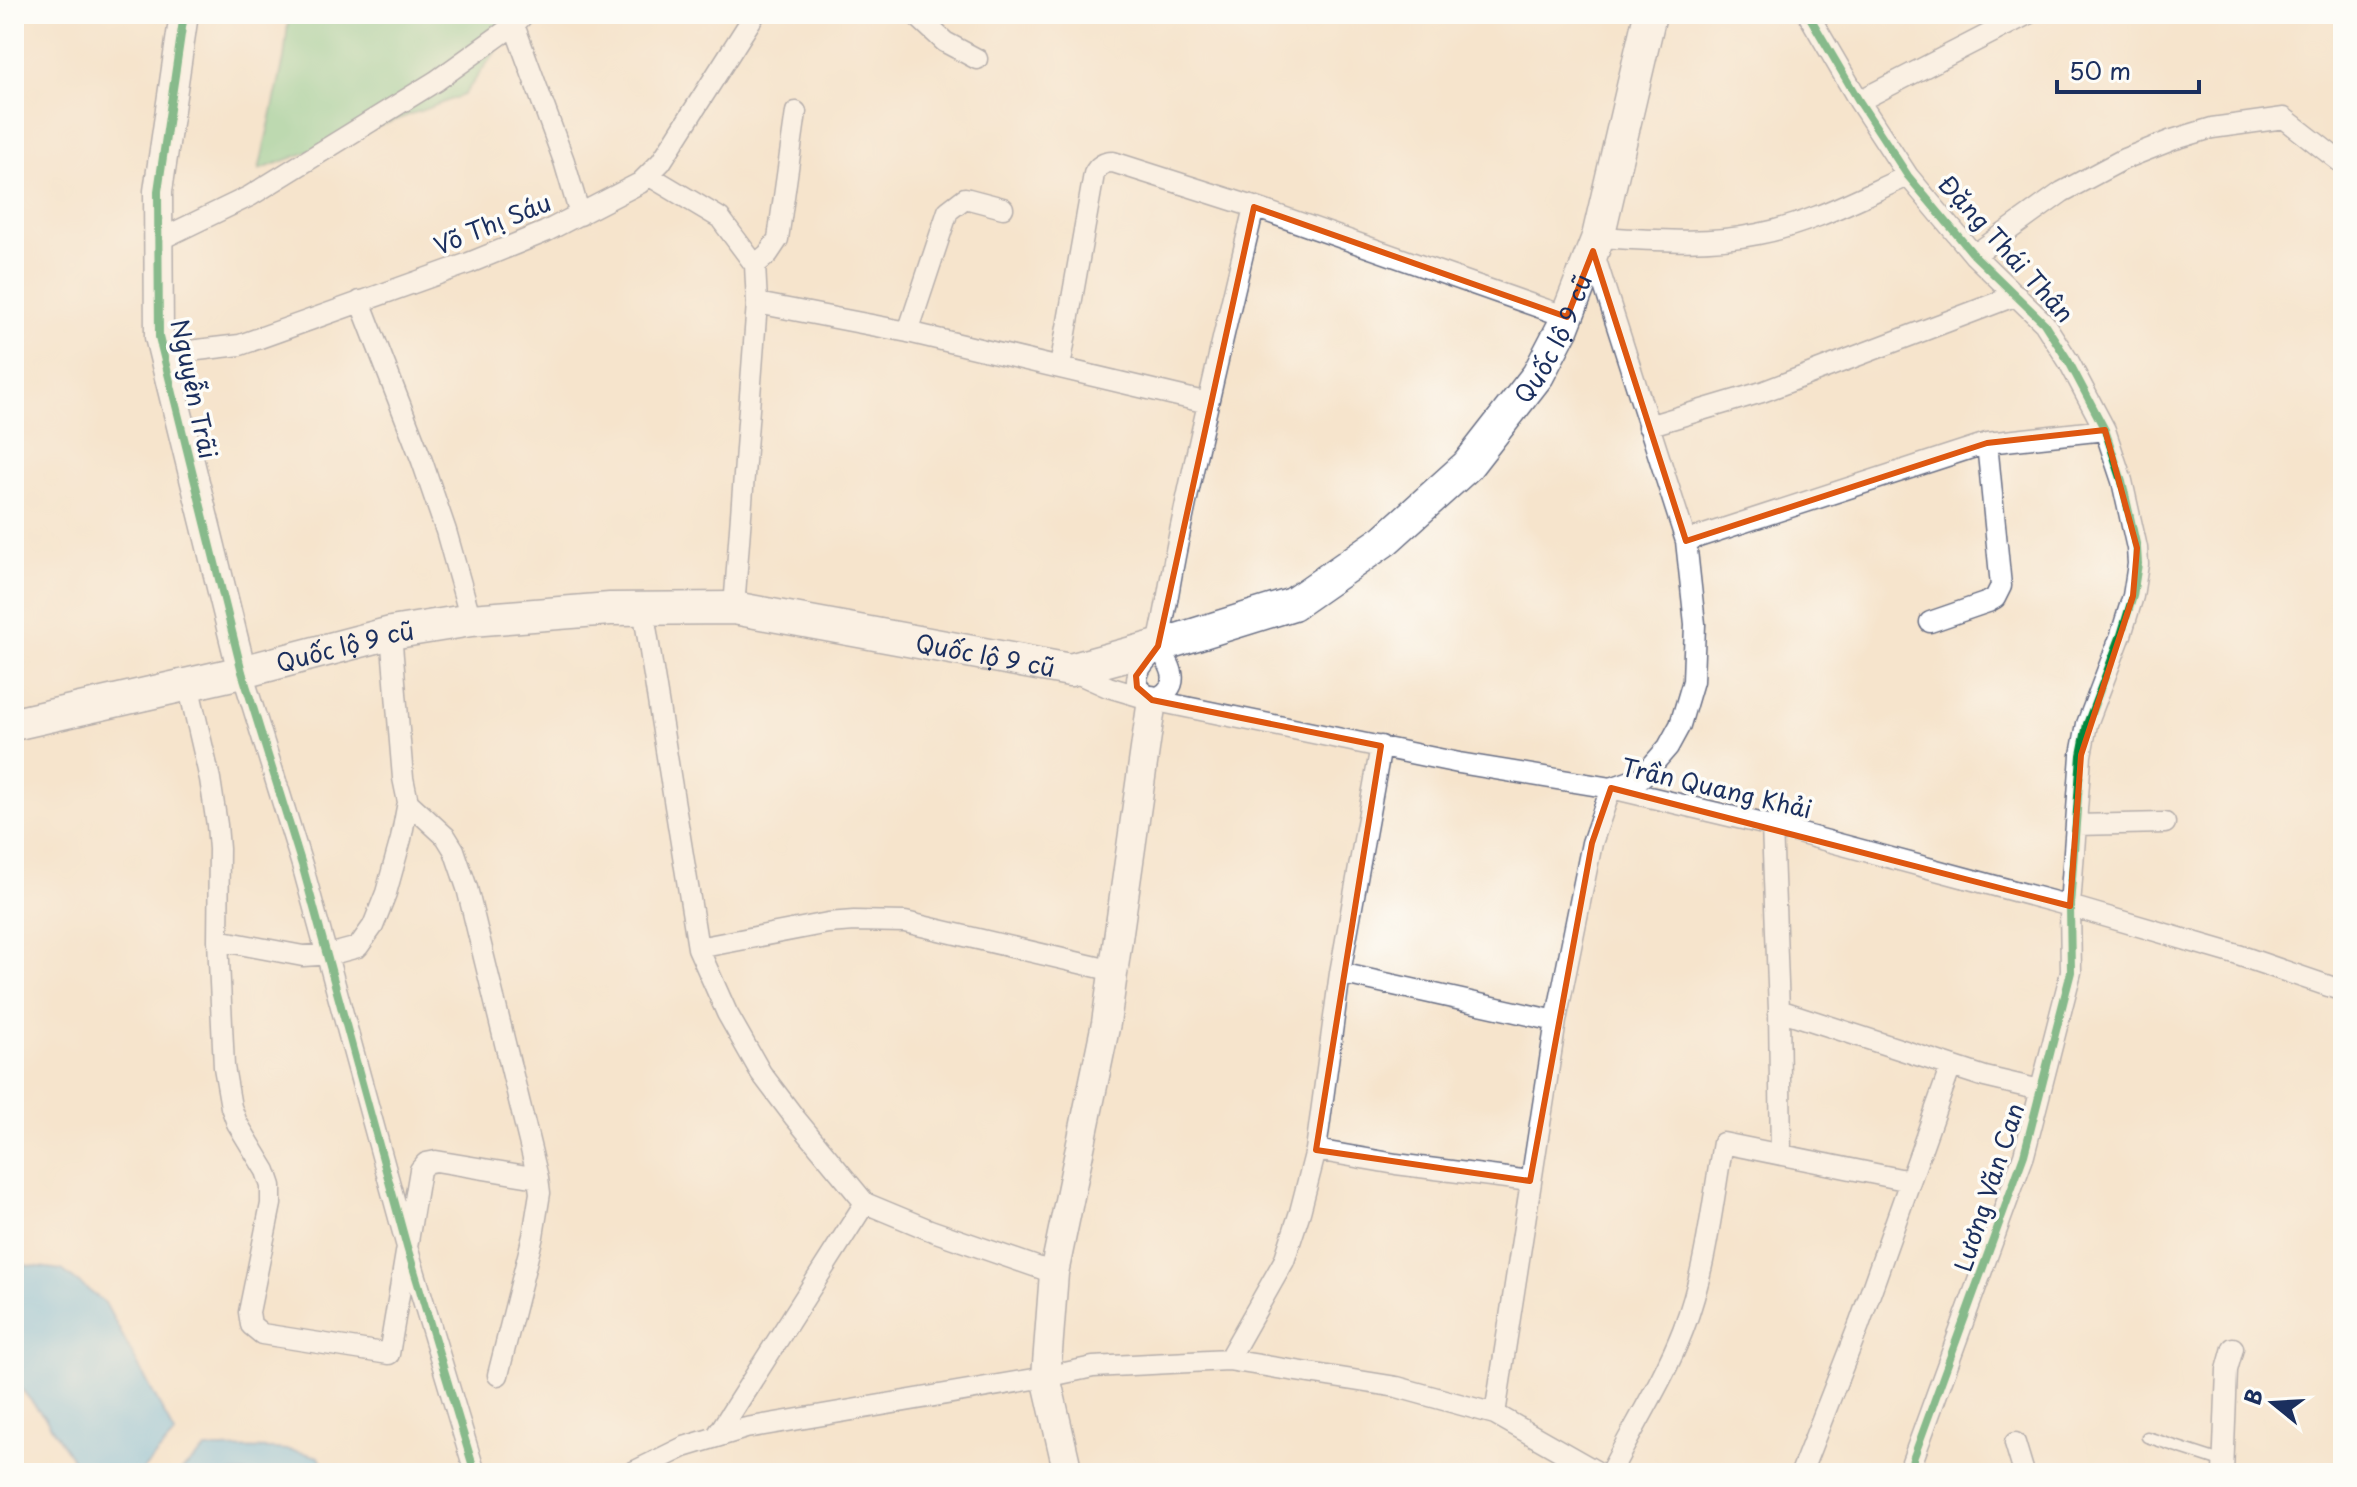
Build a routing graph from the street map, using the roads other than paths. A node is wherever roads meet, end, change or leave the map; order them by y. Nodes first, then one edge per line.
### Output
1 (184, 14) edge
2 (755, 14) edge
3 (915, 14) edge
4 (1650, 14) edge
5 (1808, 14) edge
6 (2028, 14) edge
7 (519, 20) edge
8 (977, 59) dead end
9 (1859, 101) junction
10 (796, 112) dead end
11 (2343, 164) edge
12 (648, 175) junction
13 (1908, 176) junction
14 (1254, 207) junction
15 (1003, 208) dead end
16 (580, 215) junction
17 (159, 240) junction
18 (1596, 244) junction
19 (1974, 255) junction
20 (755, 265) junction
21 (2017, 295) junction
22 (360, 301) junction
23 (757, 303) junction
24 (1567, 317) junction
25 (908, 332) junction
26 (163, 354) junction
27 (1060, 367) junction
28 (1208, 403) junction
29 (1648, 426) junction
30 (2105, 430) junction
31 (1987, 443) junction
32 (1686, 541) junction
33 (643, 608) junction
34 (734, 608) junction
35 (471, 620) junction
36 (1930, 622) dead end
37 (391, 633) junction
38 (1158, 646) junction
39 (1070, 670) junction
40 (242, 672) junction
41 (188, 684) junction
42 (1152, 700) junction
43 (14, 724) edge
44 (1381, 746) junction
45 (1611, 788) junction
46 (408, 802) junction
47 (2165, 823) dead end
48 (2076, 825) junction
49 (1772, 826) junction
50 (2070, 906) junction
51 (218, 940) junction
52 (698, 948) junction
53 (326, 954) junction
54 (1114, 971) junction
55 (1340, 973) junction
56 (2343, 991) edge
57 (1779, 1010) junction
58 (1556, 1021) junction
59 (1951, 1066) junction
60 (2040, 1090) junction
61 (1316, 1150) junction
62 (1781, 1155) junction
63 (538, 1178) junction
64 (1530, 1181) junction
65 (1910, 1181) junction
66 (865, 1203) junction
67 (407, 1247) junction
68 (1054, 1273) junction
69 (2233, 1348) dead end
70 (1228, 1360) junction
71 (498, 1375) dead end
72 (1046, 1377) junction
73 (1495, 1414) junction
74 (716, 1437) junction
75 (2147, 1437) dead end
76 (2015, 1443) dead end
77 (2224, 1468) edge
78 (645, 1470) edge
79 (475, 1473) edge
80 (1068, 1473) edge
81 (1599, 1473) edge
82 (1610, 1473) edge
83 (1801, 1473) edge
84 (1908, 1473) edge
85 (2024, 1473) edge

1 - 17 street, Nguyễn Trãi
2 - 12 street, Võ Thị Sáu
3 - 8 street
4 - 18 main road, Quốc lộ 9 cũ
5 - 9 street, Đặng Thái Thân
6 - 9 street
7 - 16 street
7 - 17 street
9 - 13 street, Đặng Thái Thân
10 - 20 street
11 - 19 street
12 - 16 street, Võ Thị Sáu
12 - 20 street
13 - 18 street
13 - 19 street, Đặng Thái Thân
14 - 24 street
14 - 27 street
14 - 28 street
15 - 25 street
16 - 22 street, Võ Thị Sáu
17 - 26 street, Nguyễn Trãi
18 - 24 main road, Quốc lộ 9 cũ
18 - 29 street
19 - 21 street, Đặng Thái Thân
20 - 23 street
21 - 29 street
21 - 30 street, Đặng Thái Thân
22 - 26 street, Võ Thị Sáu
22 - 35 street
23 - 25 street
23 - 34 street
24 - 38 main road, Quốc lộ 9 cũ
25 - 27 street
26 - 40 street, Nguyễn Trãi
27 - 28 street
28 - 38 street
29 - 32 street
30 - 31 street
30 - 48 street, Đặng Thái Thân
31 - 32 street
31 - 36 street
32 - 45 street
33 - 34 main road, Quốc lộ 9 cũ
33 - 35 main road, Quốc lộ 9 cũ
33 - 52 street
34 - 39 main road, Quốc lộ 9 cũ
35 - 37 main road, Quốc lộ 9 cũ
37 - 40 main road, Quốc lộ 9 cũ
37 - 46 street
38 - 39 main road, Quốc lộ 9 cũ
38 - 42 street
38 - 42 street
39 - 42 street, Trần Quang Khải
40 - 41 main road, Quốc lộ 9 cũ
40 - 53 street
41 - 43 main road, Quốc lộ 9 cũ
41 - 51 street
42 - 44 street, Trần Quang Khải
42 - 54 street
44 - 45 street, Trần Quang Khải
44 - 55 street
45 - 49 street, Trần Quang Khải
45 - 58 street
46 - 53 street
46 - 63 street
47 - 48 street
48 - 50 street, Đặng Thái Thân
49 - 50 street, Trần Quang Khải
49 - 57 street
50 - 56 street, Trần Quang Khải
50 - 60 street, Lương Văn Can
51 - 53 street
51 - 67 street
52 - 54 street
52 - 66 street
53 - 67 street
54 - 68 street
55 - 58 street
55 - 61 street
57 - 59 street
57 - 62 street
58 - 64 street
59 - 60 street
59 - 65 street
60 - 84 street, Lương Văn Can
61 - 64 street
61 - 70 street
62 - 65 street
62 - 82 street
63 - 67 street
63 - 71 street
64 - 73 street
65 - 83 street
66 - 68 street
66 - 74 street
67 - 79 street
68 - 72 street
69 - 77 street
70 - 72 street
70 - 73 street
72 - 74 street
72 - 80 street
73 - 81 street
74 - 78 street
75 - 77 lane
76 - 85 street

